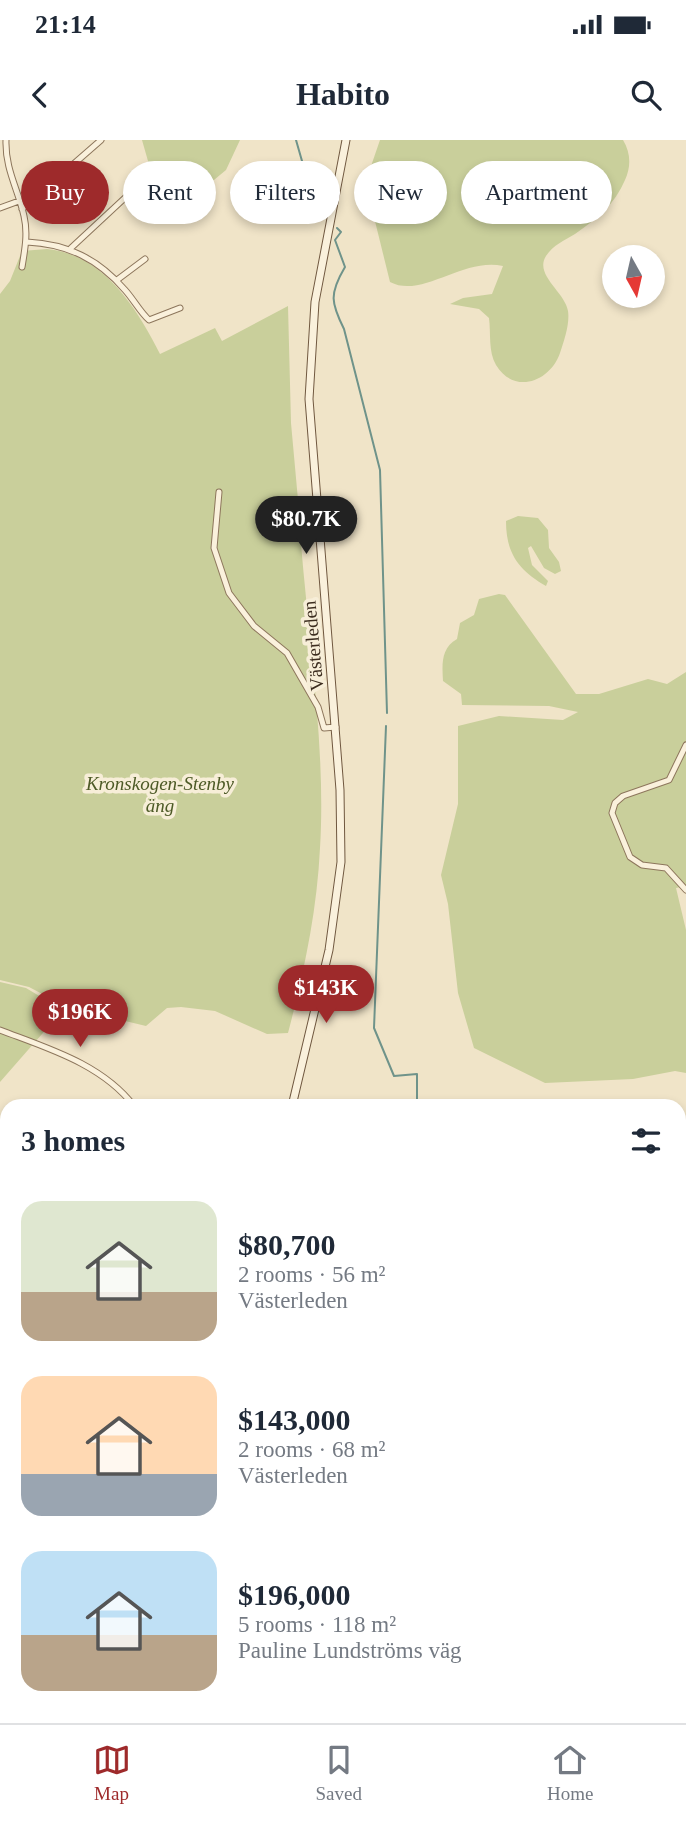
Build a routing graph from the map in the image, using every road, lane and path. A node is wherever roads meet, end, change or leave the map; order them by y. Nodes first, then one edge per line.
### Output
1 (6, 140) edge
2 (101, 140) edge
3 (345, 140) edge
4 (77, 161) edge
5 (123, 200) edge
6 (19, 201) junction
7 (21, 206) edge
8 (0, 208) edge
9 (24, 224) edge
10 (27, 242) junction
11 (71, 248) junction
12 (145, 259) dead end
13 (22, 267) dead end
14 (117, 280) junction
15 (180, 308) dead end
16 (219, 492) dead end
17 (336, 727) junction
18 (686, 745) edge
19 (686, 890) edge
20 (0, 1030) edge
21 (128, 1099) edge
22 (294, 1099) edge

1 - 6 street
2 - 4 street
3 - 17 main road, Västerleden
5 - 11 street
6 - 7 street
6 - 8 street
9 - 10 street
10 - 11 street
10 - 13 street
11 - 14 street
12 - 14 street
14 - 15 street
16 - 17 street
17 - 22 main road, Västerleden
18 - 19 street
20 - 21 street

